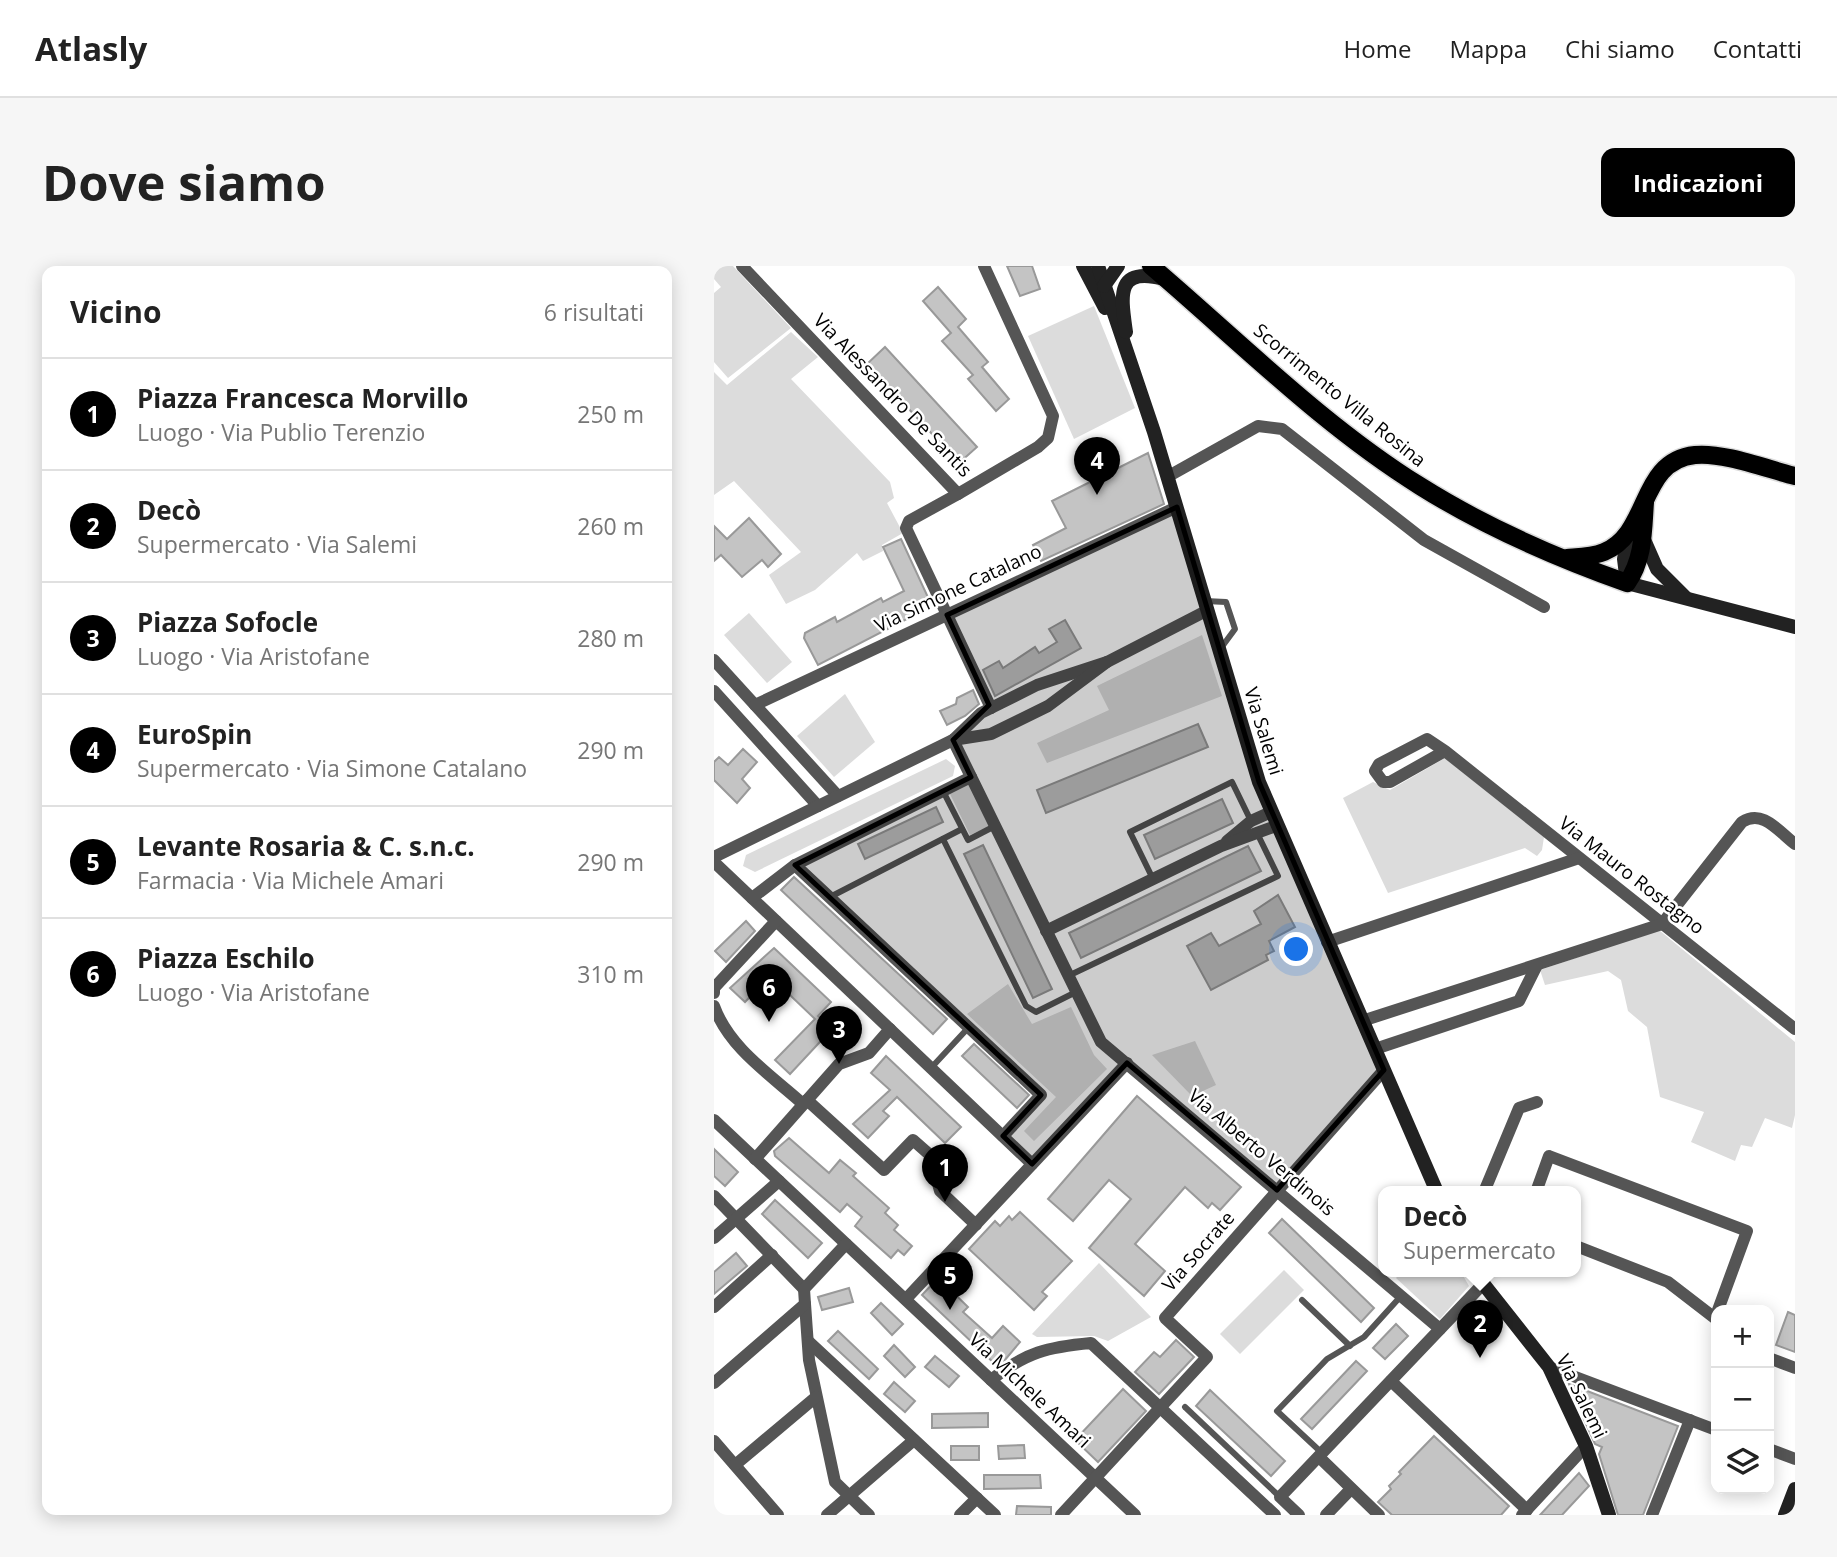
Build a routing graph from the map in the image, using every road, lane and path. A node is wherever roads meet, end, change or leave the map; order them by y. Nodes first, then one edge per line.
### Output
1 (742, 266) edge
2 (984, 266) edge
3 (1083, 266) edge
4 (1098, 266) edge
5 (1118, 266) edge
6 (1151, 266) edge
7 (1168, 280) junction
8 (1104, 286) junction
9 (1119, 336) junction
10 (1131, 365) junction
11 (1795, 476) edge
12 (1167, 477) junction
13 (958, 494) junction
14 (1177, 507) junction
15 (1636, 533) junction
16 (1560, 559) junction
17 (1627, 583) junction
18 (1686, 598) junction
19 (1207, 605) junction
20 (1544, 607) dead end
21 (947, 615) junction
22 (1795, 627) edge
23 (1220, 649) junction
24 (714, 660) edge
25 (1107, 662) junction
26 (714, 691) edge
27 (755, 705) junction
28 (991, 708) junction
29 (953, 740) junction
30 (1445, 751) junction
31 (971, 777) junction
32 (943, 791) junction
33 (838, 796) junction
34 (818, 806) junction
35 (1273, 819) junction
36 (1251, 821) junction
37 (995, 826) junction
38 (962, 829) junction
39 (1258, 835) junction
40 (943, 839) junction
41 (1795, 844) edge
42 (1221, 846) junction
43 (1579, 858) junction
44 (714, 859) edge
45 (795, 865) junction
46 (1153, 879) junction
47 (830, 897) junction
48 (752, 898) junction
49 (776, 921) junction
50 (1662, 924) junction
51 (1046, 931) junction
52 (1327, 942) junction
53 (1537, 965) junction
54 (1068, 976) junction
55 (1076, 992) junction
56 (714, 993) edge
57 (714, 1006) edge
58 (1362, 1021) junction
59 (1792, 1021) edge
60 (969, 1027) junction
61 (890, 1029) junction
62 (1374, 1049) junction
63 (1127, 1063) junction
64 (931, 1068) junction
65 (1384, 1070) junction
66 (805, 1102) junction
67 (1537, 1102) dead end
68 (714, 1120) edge
69 (1003, 1136) junction
70 (755, 1158) junction
71 (1032, 1164) junction
72 (779, 1181) junction
73 (1436, 1186) edge
74 (1486, 1186) edge
75 (1538, 1186) edge
76 (1277, 1190) junction
77 (714, 1196) edge
78 (737, 1218) junction
79 (976, 1225) junction
80 (714, 1238) edge
81 (846, 1244) junction
82 (1581, 1248) edge
83 (772, 1255) junction
84 (1378, 1276) edge
85 (1379, 1277) edge
86 (1478, 1278) edge
87 (804, 1289) junction
88 (1401, 1296) junction
89 (906, 1300) junction
90 (1302, 1300) dead end
91 (805, 1304) junction
92 (1720, 1305) edge
93 (714, 1307) edge
94 (1711, 1312) edge
95 (1440, 1329) junction
96 (809, 1342) junction
97 (1350, 1346) junction
98 (1774, 1360) edge
99 (1549, 1367) junction
100 (1795, 1368) edge
101 (991, 1380) junction
102 (1391, 1381) junction
103 (714, 1383) edge
104 (816, 1397) junction
105 (1160, 1407) junction
106 (1185, 1407) dead end
107 (1690, 1420) junction
108 (1711, 1428) edge
109 (915, 1440) junction
110 (714, 1441) edge
111 (1586, 1446) junction
112 (1774, 1451) edge
113 (1320, 1455) junction
114 (1795, 1459) edge
115 (735, 1465) junction
116 (1096, 1478) junction
117 (1351, 1489) junction
118 (1795, 1489) edge
119 (849, 1496) junction
120 (1280, 1497) junction
121 (977, 1498) junction
122 (1524, 1512) edge
123 (1296, 1514) edge
124 (778, 1515) edge
125 (827, 1515) edge
126 (869, 1515) edge
127 (960, 1515) edge
128 (995, 1515) edge
129 (1061, 1515) edge
130 (1135, 1515) edge
131 (1275, 1515) edge
132 (1326, 1515) edge
133 (1379, 1515) edge
134 (1609, 1515) edge
135 (1652, 1515) edge
136 (1785, 1515) edge

1 - 13 street, Via Alessandro De Santis
2 - 13 street, Via Alessandro De Santis
3 - 9 street
4 - 8 street, Via Salemi
5 - 8 street
6 - 7 main road, Scorrimento Villa Rosina
7 - 10 street
7 - 16 main road, Scorrimento Villa Rosina
8 - 9 street, Via Salemi
9 - 10 street, Via Salemi
10 - 12 street, Via Salemi
11 - 15 main road
12 - 14 street, Via Salemi
12 - 20 street
13 - 21 street
14 - 19 street, Via Salemi
14 - 21 street, Via Simone Catalano
15 - 16 main road
15 - 17 main road
15 - 18 street
16 - 17 main road, Scorrimento Villa Rosina
17 - 18 street, Scorrimento Villa Rosina
18 - 22 street, Scorrimento Villa Rosina
19 - 23 street, Via Salemi
19 - 23 lane
19 - 25 street
21 - 27 street, Via Simone Catalano
21 - 28 street
23 - 35 street, Via Salemi
24 - 27 street
25 - 28 street
25 - 29 street
26 - 34 street
27 - 33 street
28 - 29 street
29 - 31 street, Via Alberto Verdinois
29 - 33 street
30 - 30 street
30 - 43 street, Via Mauro Rostagno
31 - 32 street
31 - 37 street, Via Alberto Verdinois
32 - 38 lane
32 - 45 street
33 - 34 street
34 - 44 street
35 - 36 street
35 - 39 street
35 - 52 street, Via Salemi
36 - 42 street
36 - 46 lane
37 - 38 lane
37 - 51 street, Via Alberto Verdinois
38 - 40 lane
39 - 42 street
39 - 54 lane
40 - 47 lane
40 - 55 lane
41 - 50 street
42 - 46 street
43 - 50 street, Via Mauro Rostagno
43 - 52 street
44 - 48 street
45 - 47 street
45 - 48 street
46 - 51 street
47 - 60 street
48 - 49 street
49 - 56 street
49 - 61 street
50 - 53 street
50 - 59 street, Via Mauro Rostagno
51 - 54 street, Via Alberto Verdinois
52 - 58 street, Via Salemi
53 - 58 street
53 - 62 street
54 - 55 street, Via Alberto Verdinois
55 - 63 street, Via Alberto Verdinois
57 - 66 street
58 - 62 street, Via Salemi
60 - 64 lane
60 - 69 street
61 - 64 street
61 - 66 street
62 - 65 street, Via Salemi
63 - 71 street
63 - 76 street, Via Alberto Verdinois
64 - 69 street
65 - 73 street, Via Salemi
65 - 76 street, Via Socrate
66 - 70 street
66 - 79 street
67 - 74 street
68 - 70 street, Via Michele Amari
69 - 71 street
70 - 72 street, Via Michele Amari
71 - 79 street
72 - 78 street
72 - 81 street, Via Michele Amari
75 - 92 street
76 - 84 street, Via Alberto Verdinois
76 - 105 street, Via Socrate
77 - 78 street
78 - 80 street
78 - 83 street
79 - 89 street
81 - 87 street
81 - 89 street, Via Michele Amari
82 - 94 street
83 - 87 street
83 - 93 street
85 - 88 street, Via Alberto Verdinois
86 - 95 street
86 - 99 street, Via Salemi
87 - 91 street
88 - 95 street, Via Alberto Verdinois
88 - 97 lane
89 - 101 street, Via Michele Amari
90 - 97 lane
91 - 96 street
91 - 103 street
95 - 102 street
96 - 104 street
96 - 109 street
97 - 113 lane
98 - 100 street
99 - 107 street
99 - 111 street, Via Salemi
101 - 105 street
101 - 116 street, Via Michele Amari
102 - 113 street
102 - 122 street
104 - 115 street
104 - 119 street
105 - 116 street, Via Socrate
105 - 131 street
106 - 120 lane
107 - 108 street
107 - 135 street
109 - 119 street
109 - 121 street
110 - 115 street
111 - 122 street
111 - 134 street, Via Salemi
112 - 114 street
113 - 117 street
113 - 120 street
115 - 124 street
116 - 129 street, Via Socrate
116 - 130 street, Via Michele Amari
117 - 132 street
117 - 133 street
118 - 136 street
119 - 125 street
119 - 126 street
120 - 123 street
121 - 127 street
121 - 128 street

